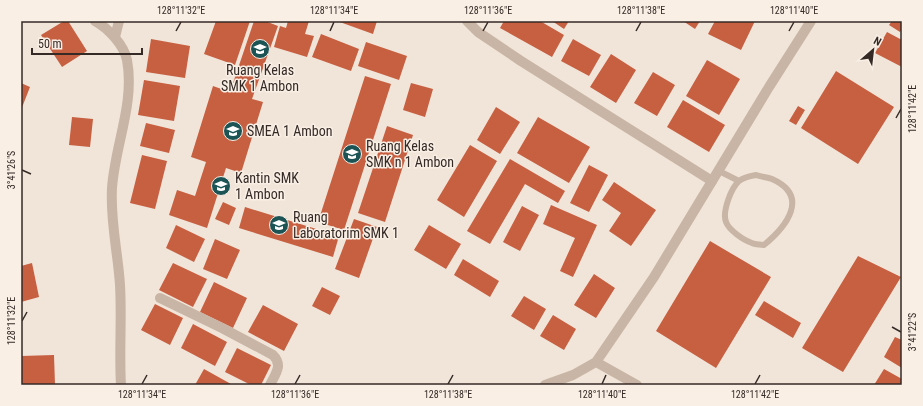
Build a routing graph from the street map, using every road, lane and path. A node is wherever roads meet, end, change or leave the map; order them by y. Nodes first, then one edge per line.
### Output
1 (95, 21) edge
2 (119, 21) edge
3 (467, 21) edge
4 (809, 22) edge
5 (115, 37) junction
6 (719, 171) junction
7 (712, 181) junction
8 (739, 181) junction
9 (160, 298) dead end
10 (596, 362) junction
11 (121, 385) edge
12 (270, 385) edge
13 (545, 385) edge
14 (637, 385) edge

1 - 5 street
2 - 5 street
3 - 7 street
4 - 6 street
5 - 11 street
6 - 7 street
6 - 8 lane
7 - 10 street
8 - 8 lane
9 - 12 street
10 - 13 street
10 - 14 street

